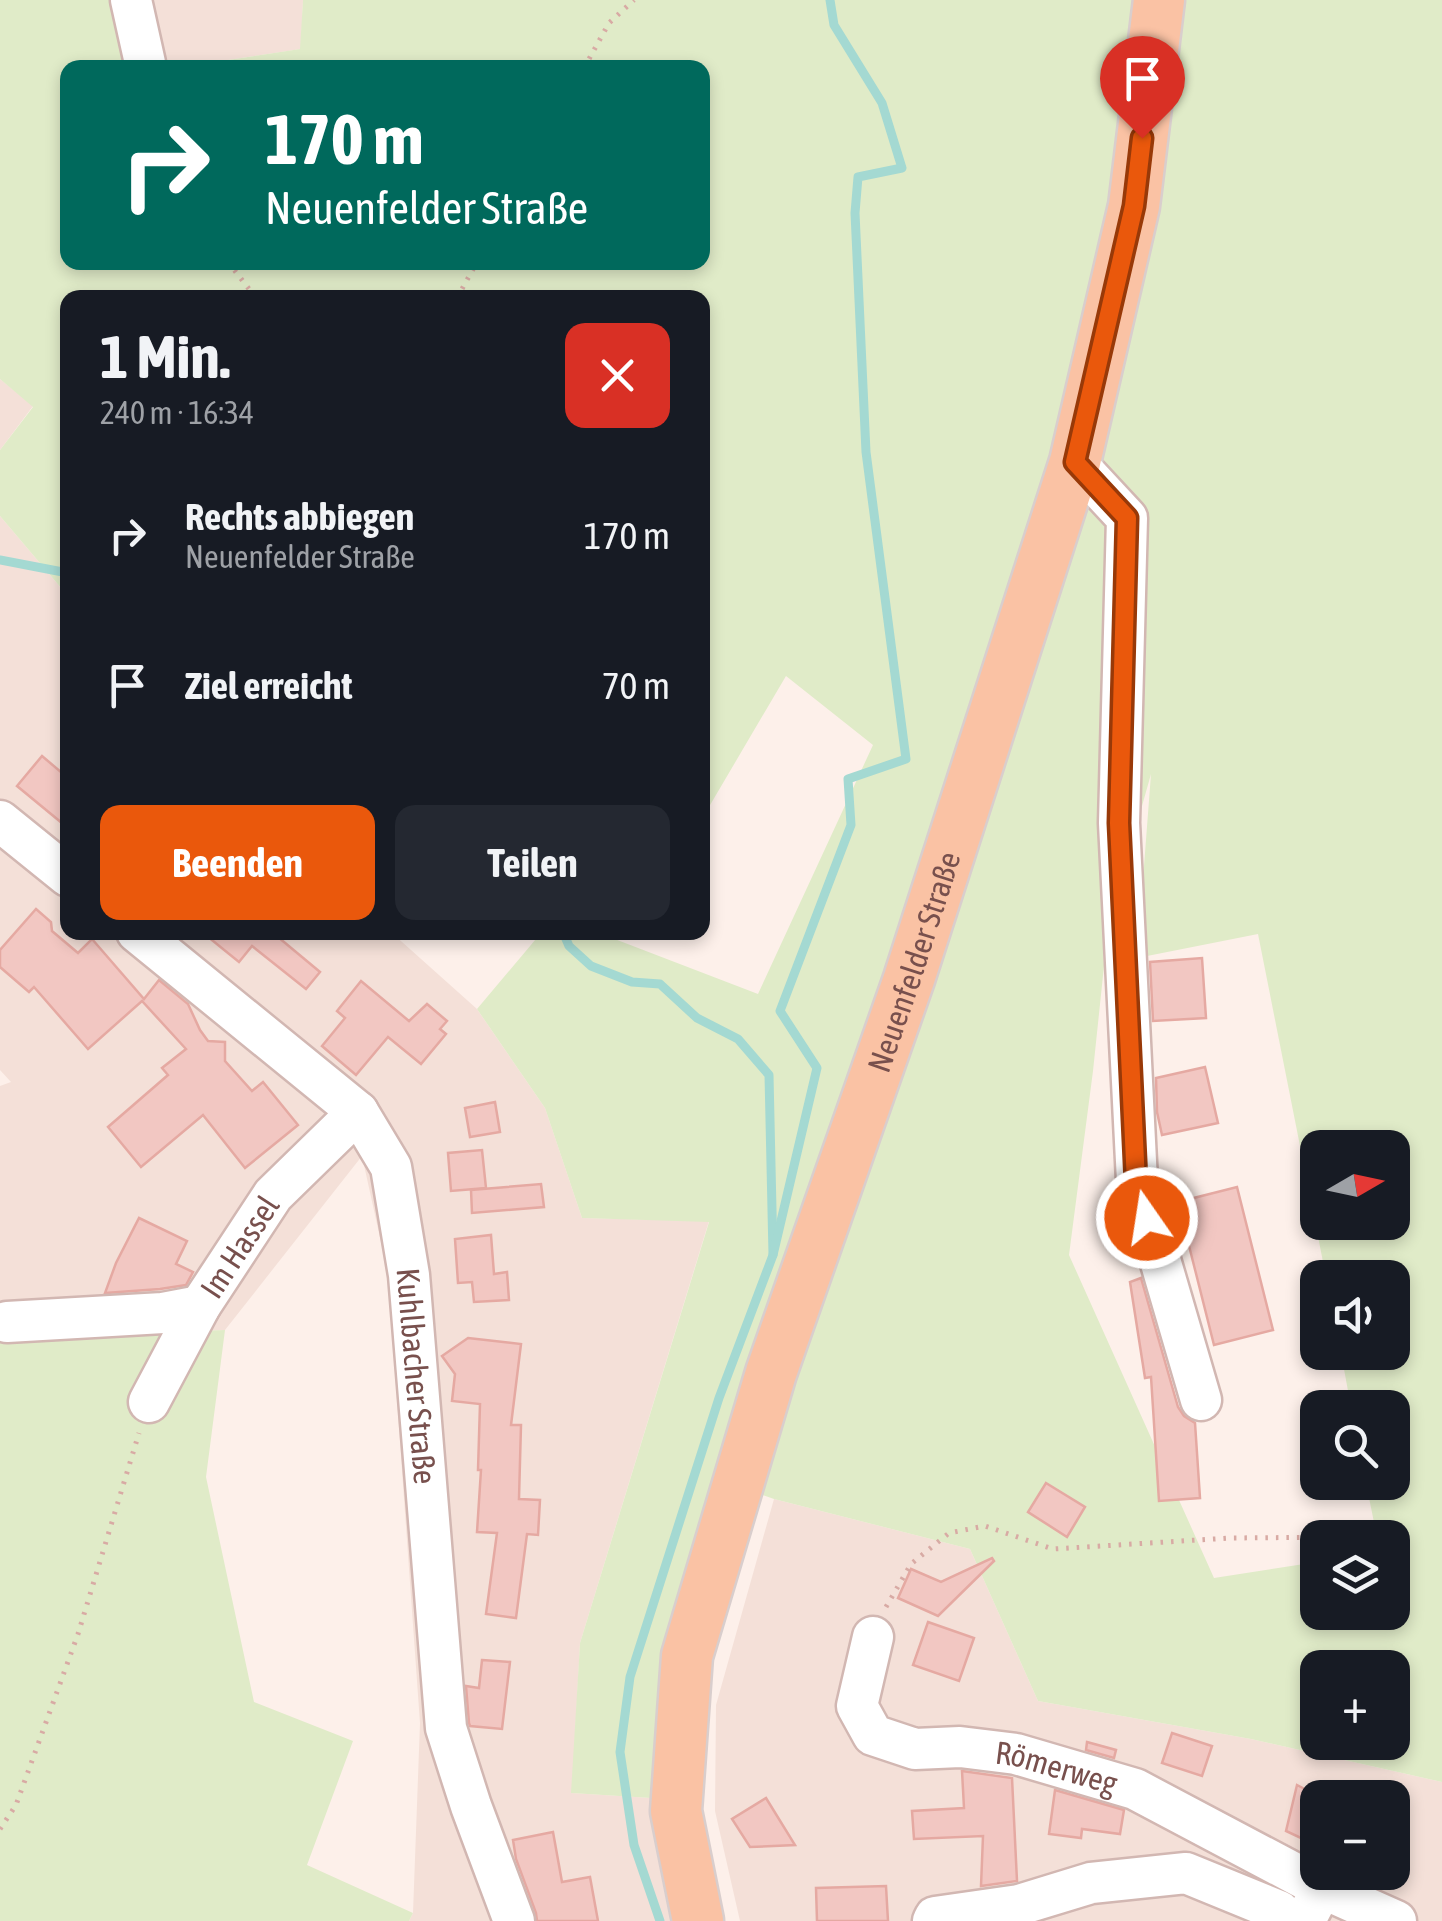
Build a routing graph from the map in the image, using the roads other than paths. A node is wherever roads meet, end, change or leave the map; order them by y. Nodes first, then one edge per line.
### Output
1 (131, 0) edge
2 (1158, 0) edge
3 (143, 60) edge
4 (1075, 462) junction
5 (0, 821) edge
6 (60, 870) edge
7 (147, 940) edge
8 (358, 1112) junction
9 (200, 1306) junction
10 (7, 1322) dead end
11 (1201, 1400) dead end
12 (148, 1402) road end
13 (873, 1637) road end
14 (1313, 1905) edge
15 (514, 1921) edge
16 (698, 1921) edge
17 (932, 1921) edge
18 (1280, 1921) edge
19 (1396, 1921) edge

1 - 3 street
2 - 4 main road, Neuenfelder Straße
4 - 11 street
4 - 16 main road, Neuenfelder Straße
5 - 6 street
7 - 8 street, Kuhlbacher Straße
8 - 9 street, Im Hassel
8 - 15 street, Kuhlbacher Straße
9 - 10 street
9 - 12 street, Im Hassel
13 - 14 street, Römerweg
14 - 19 street, Römerweg
17 - 18 street

